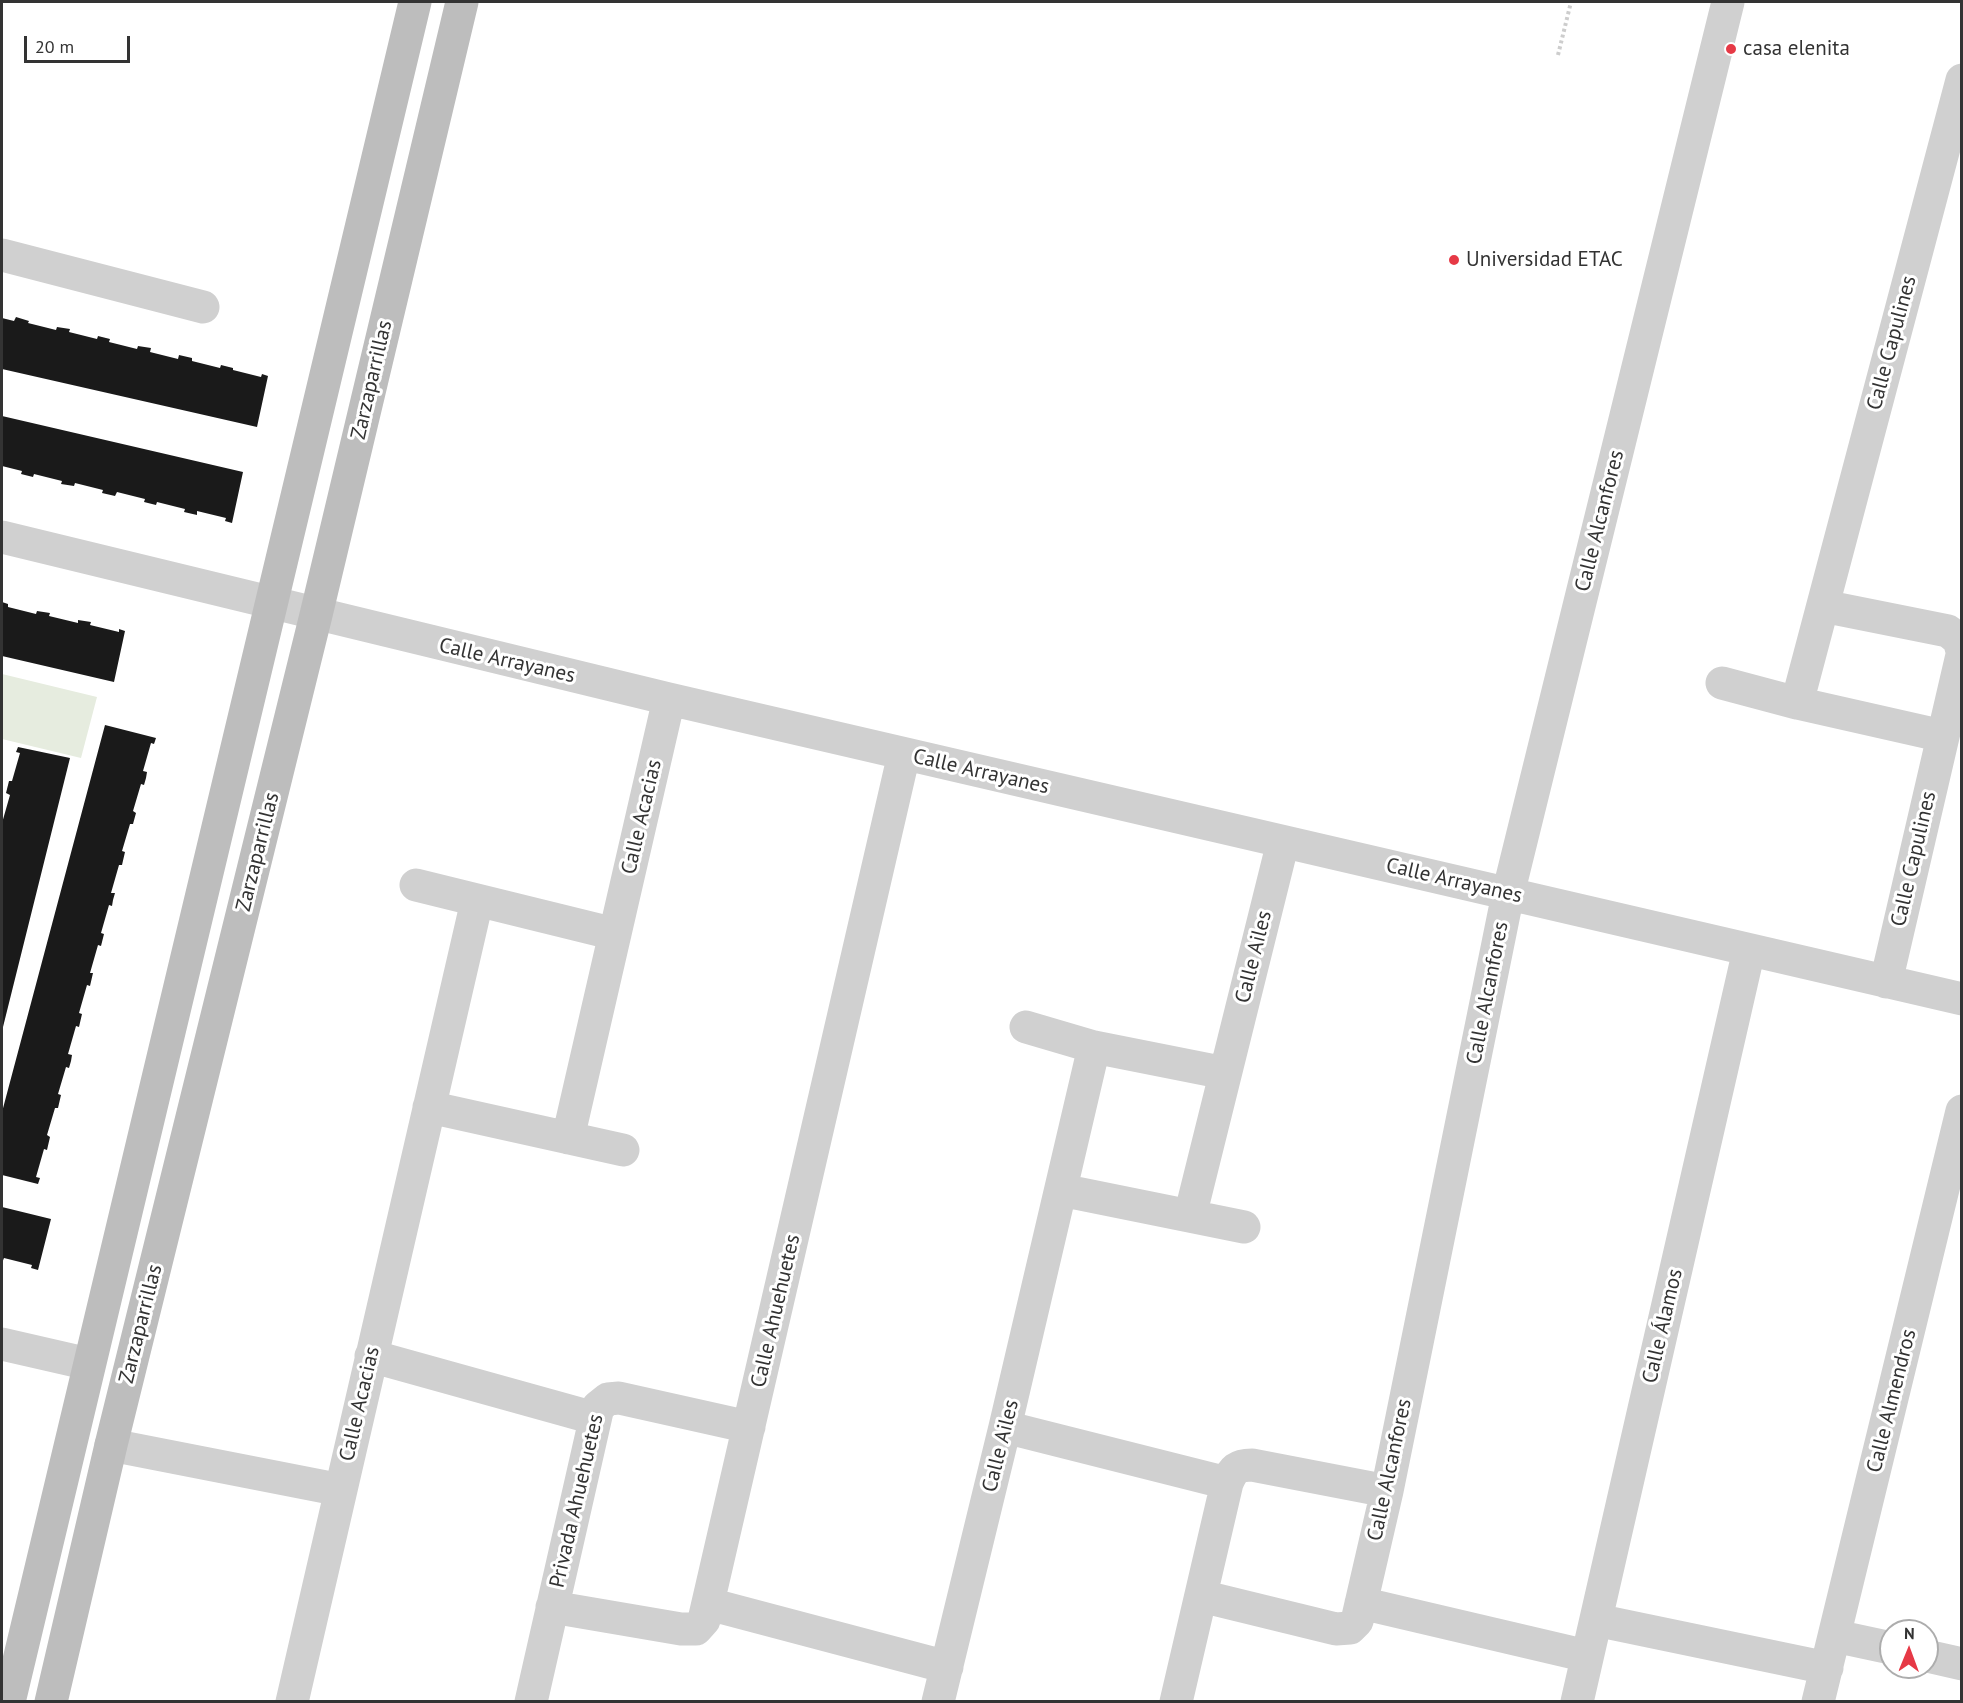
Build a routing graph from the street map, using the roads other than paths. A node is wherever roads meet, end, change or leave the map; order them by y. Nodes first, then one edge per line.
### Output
1 (416, 2) edge
2 (462, 2) edge
3 (1728, 2) edge
4 (1962, 80) edge
5 (2, 255) edge
6 (203, 307) dead end
7 (2, 537) edge
8 (270, 604) junction
9 (1823, 606) junction
10 (316, 615) junction
11 (1962, 653) edge
12 (1722, 683) dead end
13 (669, 699) junction
14 (1797, 703) junction
15 (1943, 736) junction
16 (904, 754) junction
17 (1283, 842) junction
18 (416, 885) dead end
19 (1508, 894) junction
20 (477, 901) junction
21 (615, 934) junction
22 (1749, 950) junction
23 (1886, 982) junction
24 (1962, 999) edge
25 (1026, 1027) dead end
26 (1094, 1047) junction
27 (1225, 1073) junction
28 (429, 1107) junction
29 (1962, 1111) edge
30 (568, 1138) junction
31 (623, 1150) dead end
32 (1061, 1190) junction
33 (1190, 1216) junction
34 (1244, 1227) dead end
35 (2, 1344) edge
36 (371, 1356) junction
37 (89, 1364) junction
38 (594, 1418) junction
39 (749, 1427) junction
40 (1005, 1427) junction
41 (111, 1445) junction
42 (1227, 1483) junction
43 (341, 1490) junction
44 (1387, 1491) junction
45 (1201, 1596) junction
46 (1361, 1603) junction
47 (709, 1604) junction
48 (552, 1607) junction
49 (1596, 1620) junction
50 (1835, 1636) junction
51 (1879, 1645) edge
52 (1587, 1656) junction
53 (1939, 1659) edge
54 (1962, 1664) edge
55 (947, 1666) junction
56 (1827, 1668) junction
57 (9, 1701) edge
58 (51, 1701) edge
59 (292, 1701) edge
60 (531, 1701) edge
61 (938, 1701) edge
62 (1176, 1701) edge
63 (1577, 1701) edge
64 (1818, 1701) edge

1 - 8 street, Zarzaparrillas
2 - 10 street, Zarzaparrillas
3 - 19 street, Calle Alcanfores
4 - 9 street, Calle Capulines
5 - 6 street
7 - 8 street, Calle Arrayanes
8 - 10 street, Calle Arrayanes
8 - 37 street, Zarzaparrillas
9 - 11 street, Calle Capulines
9 - 14 street, Calle Capulines
10 - 13 street, Calle Arrayanes
10 - 41 street, Zarzaparrillas
11 - 15 street, Calle Capulines
12 - 14 street
13 - 16 street, Calle Arrayanes
13 - 21 street, Calle Acacias
14 - 15 street
15 - 23 street, Calle Capulines
16 - 17 street, Calle Arrayanes
16 - 39 street, Calle Ahuehuetes
17 - 19 street, Calle Arrayanes
17 - 27 street, Calle Ailes
18 - 20 street
19 - 22 street, Calle Arrayanes
19 - 44 street, Calle Alcanfores
20 - 21 street
20 - 28 street, Calle Acacias
21 - 30 street, Calle Acacias
22 - 23 street, Calle Arrayanes
22 - 49 street, Calle Álamos
23 - 24 street, Calle Arrayanes
25 - 26 street
26 - 27 street
26 - 32 street, Calle Ailes
27 - 33 street, Calle Ailes
28 - 30 street
28 - 36 street, Calle Acacias
29 - 50 street, Calle Almendros
30 - 31 street
32 - 33 street
32 - 40 street, Calle Ailes
33 - 34 street
35 - 37 street
36 - 38 street
36 - 43 street, Calle Acacias
37 - 57 street, Zarzaparrillas
38 - 39 street, Privada Ahuehuetes
38 - 48 street, Privada Ahuehuetes
39 - 47 street, Calle Ahuehuetes
40 - 42 street
40 - 55 street, Calle Ailes
41 - 43 street
41 - 58 street, Zarzaparrillas
42 - 44 street
42 - 45 street
43 - 59 street, Calle Acacias
44 - 46 street, Calle Alcanfores
45 - 46 street, Calle Alcanfores
45 - 62 street
46 - 52 street
47 - 48 street, Calle Ahuehuetes
47 - 55 street
48 - 60 street
49 - 52 street, Calle Álamos
49 - 56 street
50 - 51 street
50 - 56 street, Calle Almendros
52 - 63 street, Calle Álamos
53 - 54 street
55 - 61 street, Calle Ailes
56 - 64 street, Calle Almendros

